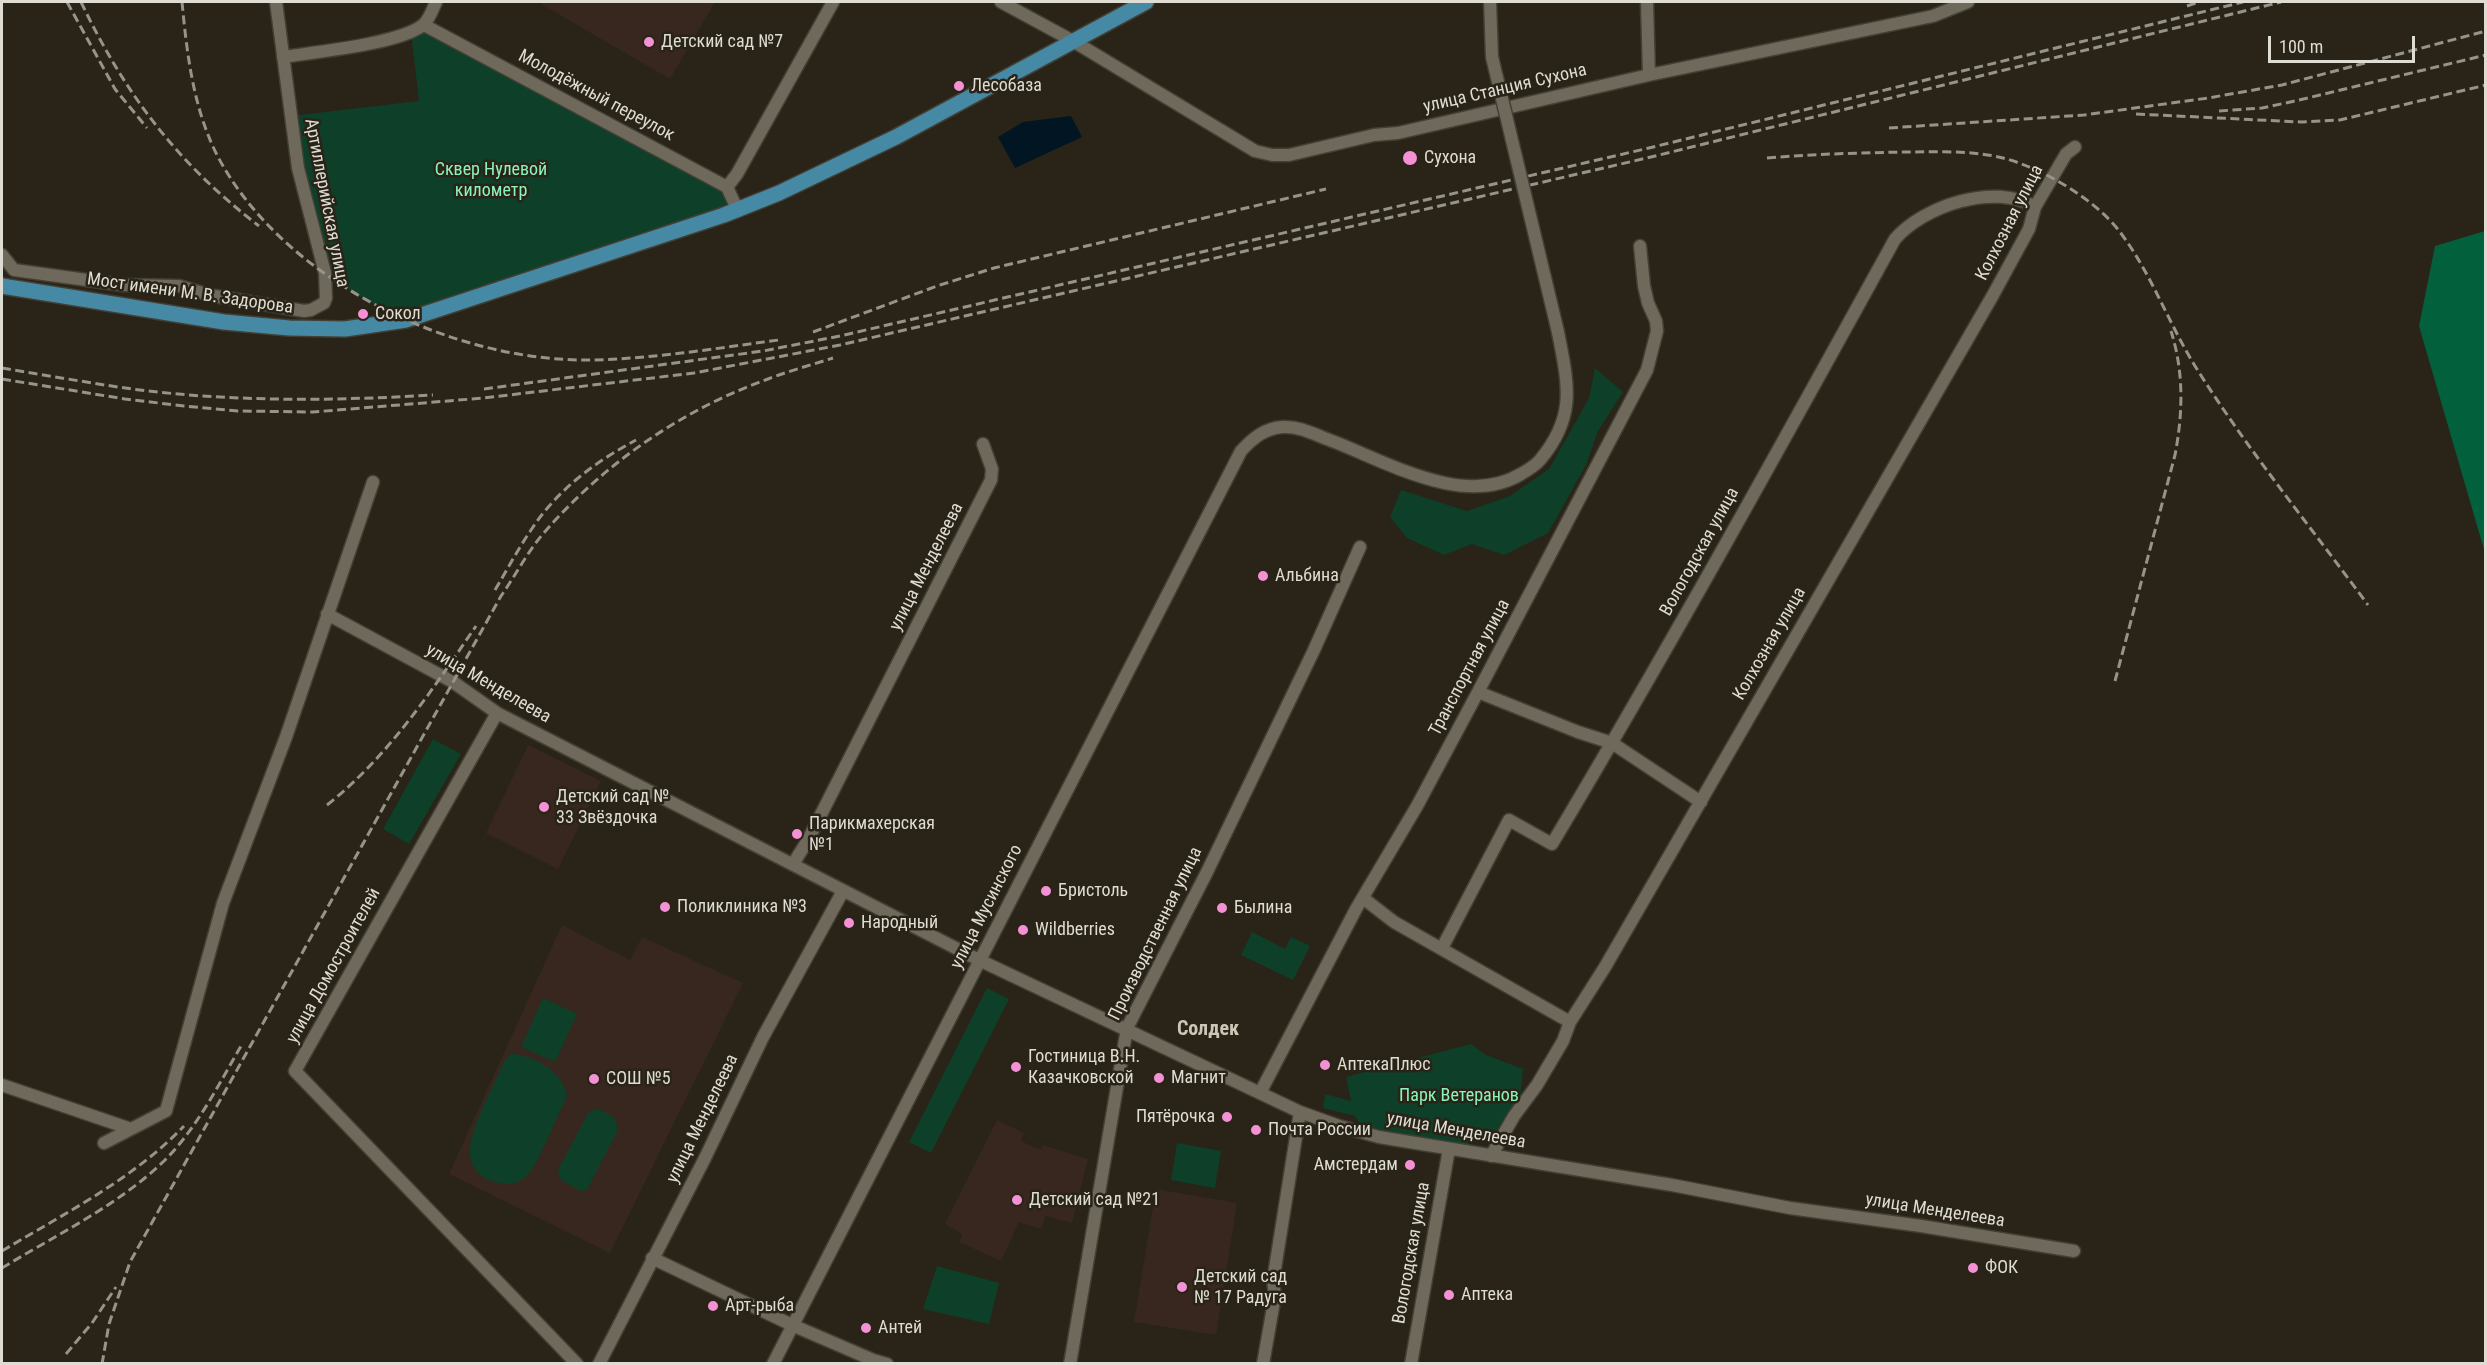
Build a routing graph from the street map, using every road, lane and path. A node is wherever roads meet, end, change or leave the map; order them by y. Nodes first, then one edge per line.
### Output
1 (276, 2) edge
2 (436, 2) edge
3 (833, 2) edge
4 (1001, 2) edge
5 (1146, 2) edge
6 (1490, 2) edge
7 (1647, 2) edge
8 (1968, 2) edge
9 (424, 25) junction
10 (1073, 41) junction
11 (283, 57) junction
12 (1649, 75) junction
13 (2074, 147) dead end
14 (727, 187) junction
15 (2035, 207) junction
16 (738, 210) junction
17 (1640, 246) dead end
18 (2, 255) edge
19 (2, 286) edge
20 (983, 444) dead end
21 (373, 482) dead end
22 (1360, 547) dead end
23 (327, 614) junction
24 (1478, 692) junction
25 (497, 713) junction
26 (1612, 743) junction
27 (1701, 802) junction
28 (793, 864) junction
29 (843, 891) junction
30 (1363, 898) junction
31 (1442, 948) junction
32 (979, 960) junction
33 (1570, 1022) junction
34 (1127, 1029) junction
35 (2, 1085) edge
36 (1260, 1093) junction
37 (1300, 1112) junction
38 (131, 1129) junction
39 (104, 1143) dead end
40 (1449, 1149) junction
41 (1491, 1156) junction
42 (2074, 1251) dead end
43 (652, 1258) junction
44 (792, 1325) junction
45 (577, 1364) edge
46 (599, 1364) edge
47 (773, 1364) edge
48 (887, 1364) edge
49 (1070, 1364) edge
50 (1263, 1364) edge
51 (1411, 1364) edge

1 - 11 street, Артиллерийская улица
2 - 9 street
3 - 14 street
4 - 10 street, улица Станция Сухона
5 - 10 main road, Мост имени М. В. Задорова
6 - 32 street, улица Мусинского, bridge
7 - 12 street
8 - 12 street, улица Станция Сухона
9 - 11 street
9 - 14 street, Молодёжный переулок
10 - 12 street, улица Станция Сухона
10 - 16 main road, Мост имени М. В. Задорова
11 - 18 street, Артиллерийская улица
13 - 15 street, Колхозная улица
14 - 16 street
15 - 26 street, Вологодская улица
15 - 27 street, Колхозная улица
16 - 19 main road, Мост имени М. В. Задорова
17 - 24 street, Транспортная улица
20 - 28 street, улица Менделеева
21 - 23 street
22 - 34 street, Производственная улица
23 - 25 street, улица Менделеева
23 - 38 street
24 - 26 street
24 - 30 street, Транспортная улица
25 - 28 street, улица Менделеева
25 - 45 street, улица Домостроителей
26 - 27 street
26 - 31 street, Вологодская улица
27 - 33 street, Колхозная улица
28 - 29 street, улица Менделеева
29 - 32 street, улица Менделеева
29 - 43 street, улица Менделеева
30 - 31 street
30 - 36 street, Транспортная улица
31 - 33 street
32 - 34 street, улица Менделеева
32 - 44 street, улица Мусинского
33 - 41 street, Колхозная улица
34 - 36 street, улица Менделеева
34 - 49 street, Производственная улица
35 - 38 street
36 - 37 street, улица Менделеева
37 - 40 street, улица Менделеева
37 - 50 street
38 - 39 street
40 - 41 street, улица Менделеева
40 - 51 street, Вологодская улица
41 - 42 street, улица Менделеева
43 - 44 street
43 - 46 street, улица Менделеева
44 - 47 street, улица Мусинского
44 - 48 street

